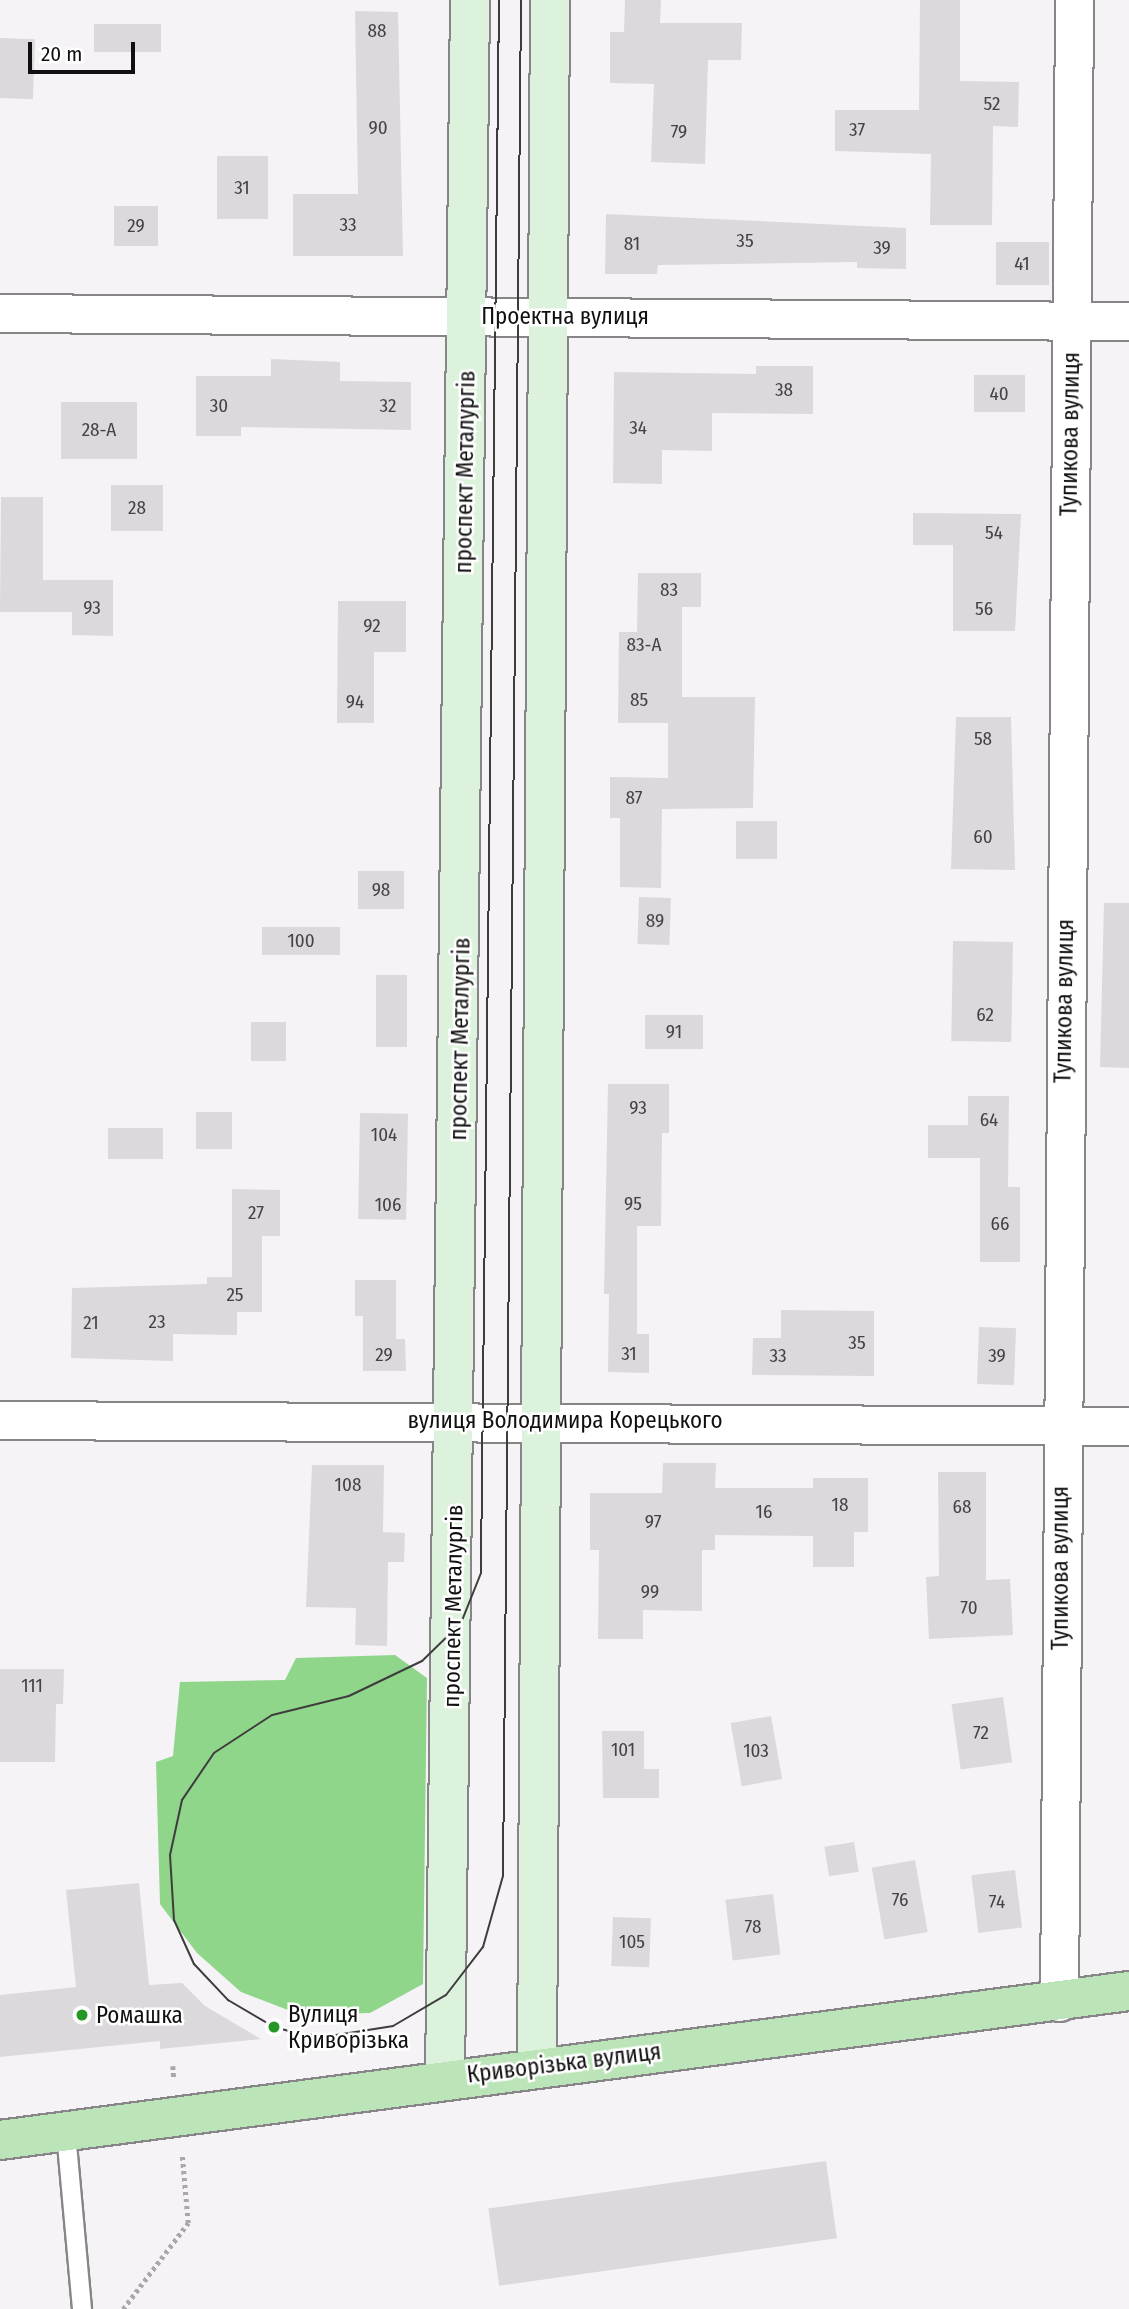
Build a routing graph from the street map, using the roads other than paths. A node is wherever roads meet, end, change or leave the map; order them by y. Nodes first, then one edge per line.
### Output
1 (470, 0) edge
2 (550, 0) edge
3 (1074, 0) edge
4 (0, 313) edge
5 (467, 315) junction
6 (547, 315) junction
7 (1071, 320) junction
8 (1129, 321) edge
9 (456, 1419) junction
10 (540, 1419) junction
11 (0, 1420) edge
12 (1060, 1426) junction
13 (1129, 1426) edge
14 (1129, 1991) edge
15 (1059, 2002) junction
16 (537, 2067) junction
17 (445, 2077) junction
18 (66, 2133) junction
19 (0, 2140) edge
20 (82, 2309) edge

1 - 5 main road, проспект Металургів
2 - 6 main road
3 - 7 street, Тупикова вулиця
4 - 5 street, Проектна вулиця
5 - 6 street, Проектна вулиця
5 - 9 main road, проспект Металургів
6 - 7 street, Проектна вулиця
6 - 10 main road
7 - 8 street, Проектна вулиця
7 - 12 street, Тупикова вулиця
9 - 10 street, вулиця Володимира Корецького
9 - 11 street, вулиця Володимира Корецького
9 - 17 main road, проспект Металургів
10 - 12 street, вулиця Володимира Корецького
10 - 16 main road
12 - 13 street, вулиця Володимира Корецького
12 - 15 street, Тупикова вулиця
14 - 15 main road, Криворізька вулиця
15 - 16 main road, Криворізька вулиця
16 - 17 main road, Криворізька вулиця
17 - 18 main road, Криворізька вулиця
18 - 19 main road, Криворізька вулиця
18 - 20 lane

